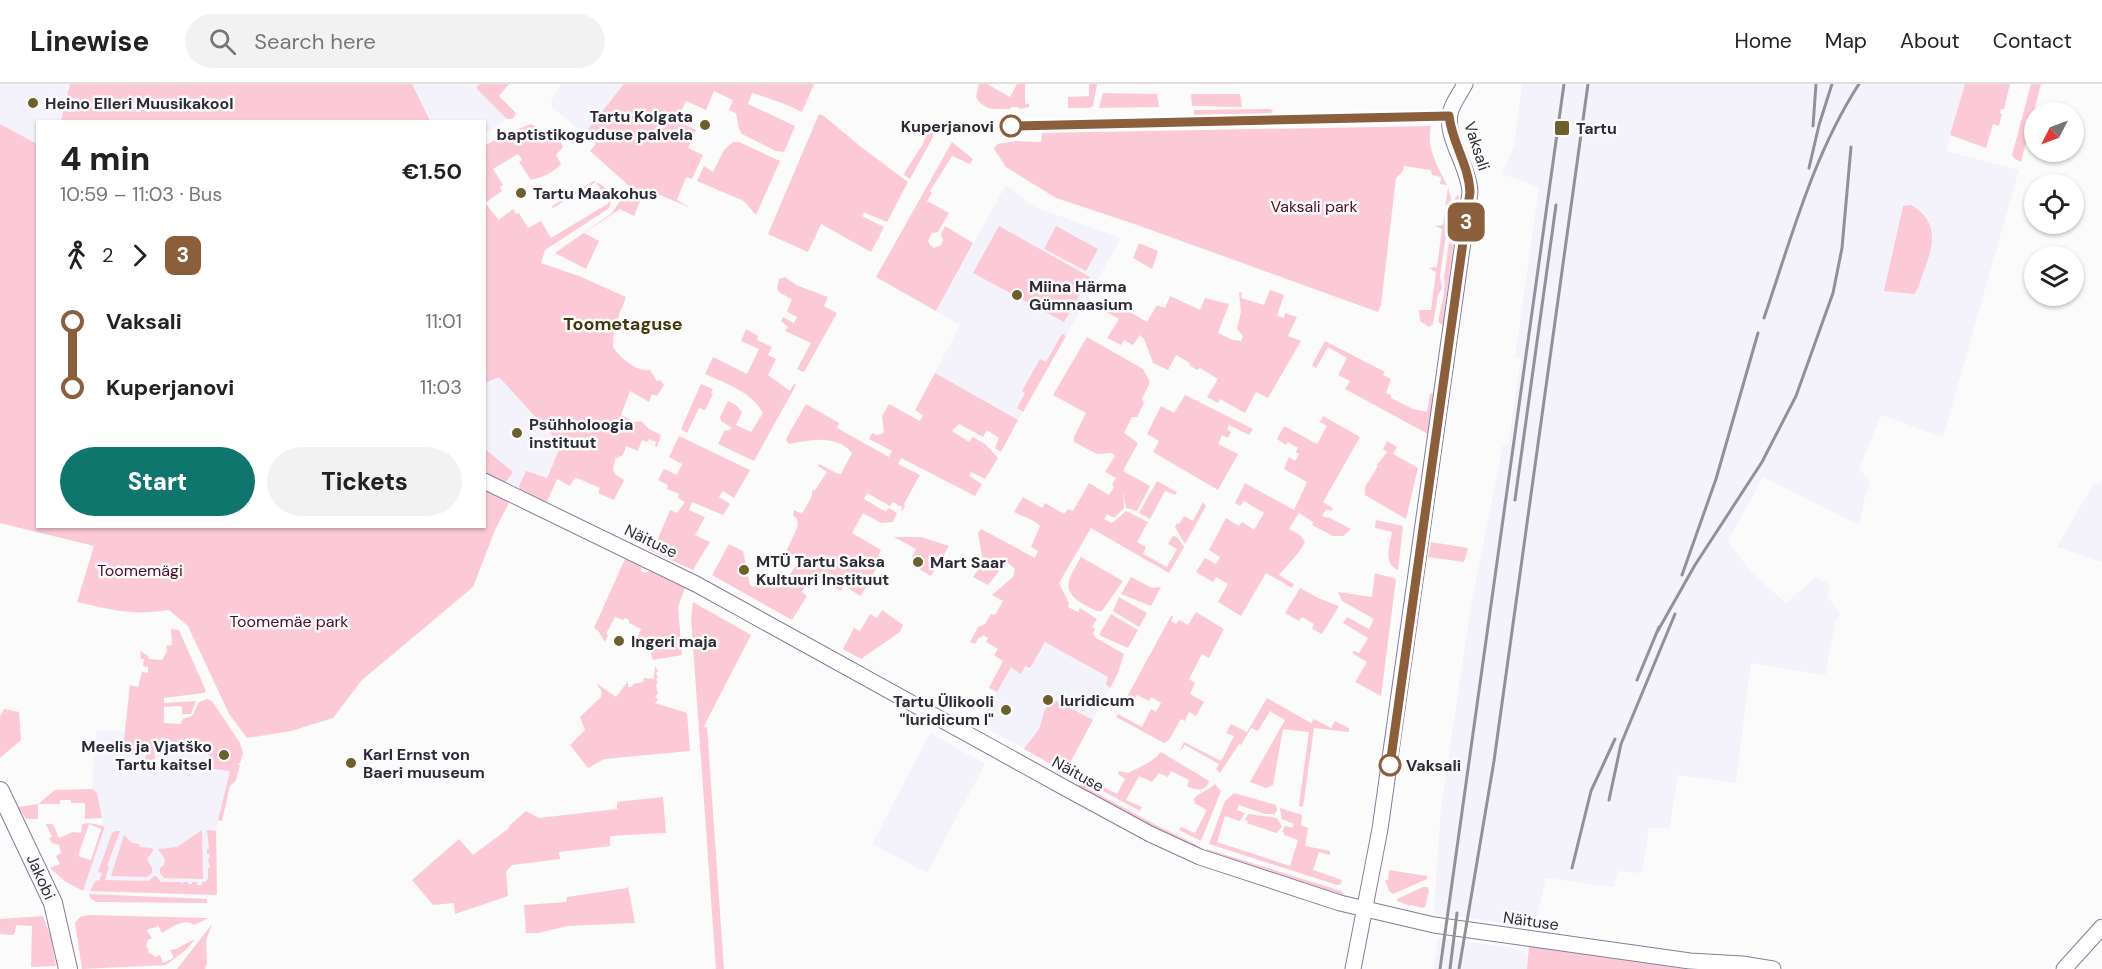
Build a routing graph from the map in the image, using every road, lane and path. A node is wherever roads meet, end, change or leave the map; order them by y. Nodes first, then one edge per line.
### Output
1 (1465, 84) edge
2 (486, 482) edge
3 (0, 790) edge
4 (1365, 910) junction
5 (2102, 927) edge
6 (1703, 962) junction
7 (68, 969) edge
8 (1353, 969) edge
9 (1726, 969) edge
10 (1773, 969) edge
11 (2064, 969) edge

1 - 4 street, Vaksali
2 - 4 street, Näituse
3 - 7 main road, Jakobi
4 - 6 street, Näituse
4 - 8 street, Vaksali
5 - 11 street
6 - 9 street, Näituse
6 - 10 street, Näituse

